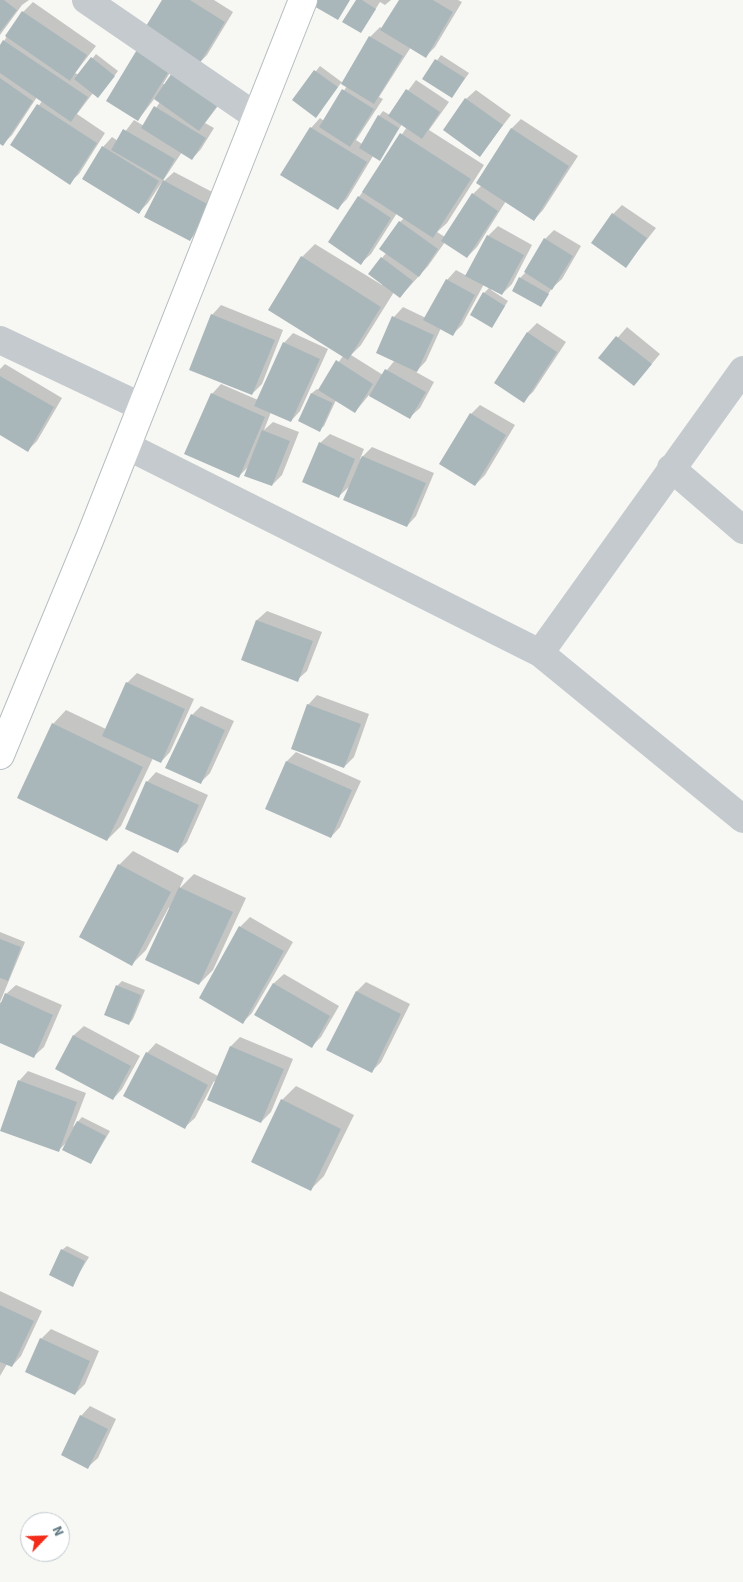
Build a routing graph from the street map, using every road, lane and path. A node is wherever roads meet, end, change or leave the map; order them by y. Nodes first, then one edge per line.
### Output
1 (86, 0) edge
2 (303, 0) edge
3 (257, 117) junction
4 (0, 340) edge
5 (743, 370) edge
6 (142, 407) junction
7 (127, 446) junction
8 (671, 468) junction
9 (743, 530) edge
10 (540, 653) junction
11 (0, 755) edge
12 (743, 819) edge

1 - 3 street
2 - 3 main road
3 - 6 main road
4 - 6 street
5 - 8 street
6 - 7 main road
7 - 10 street
7 - 11 main road
8 - 9 street
8 - 10 street
10 - 12 street

